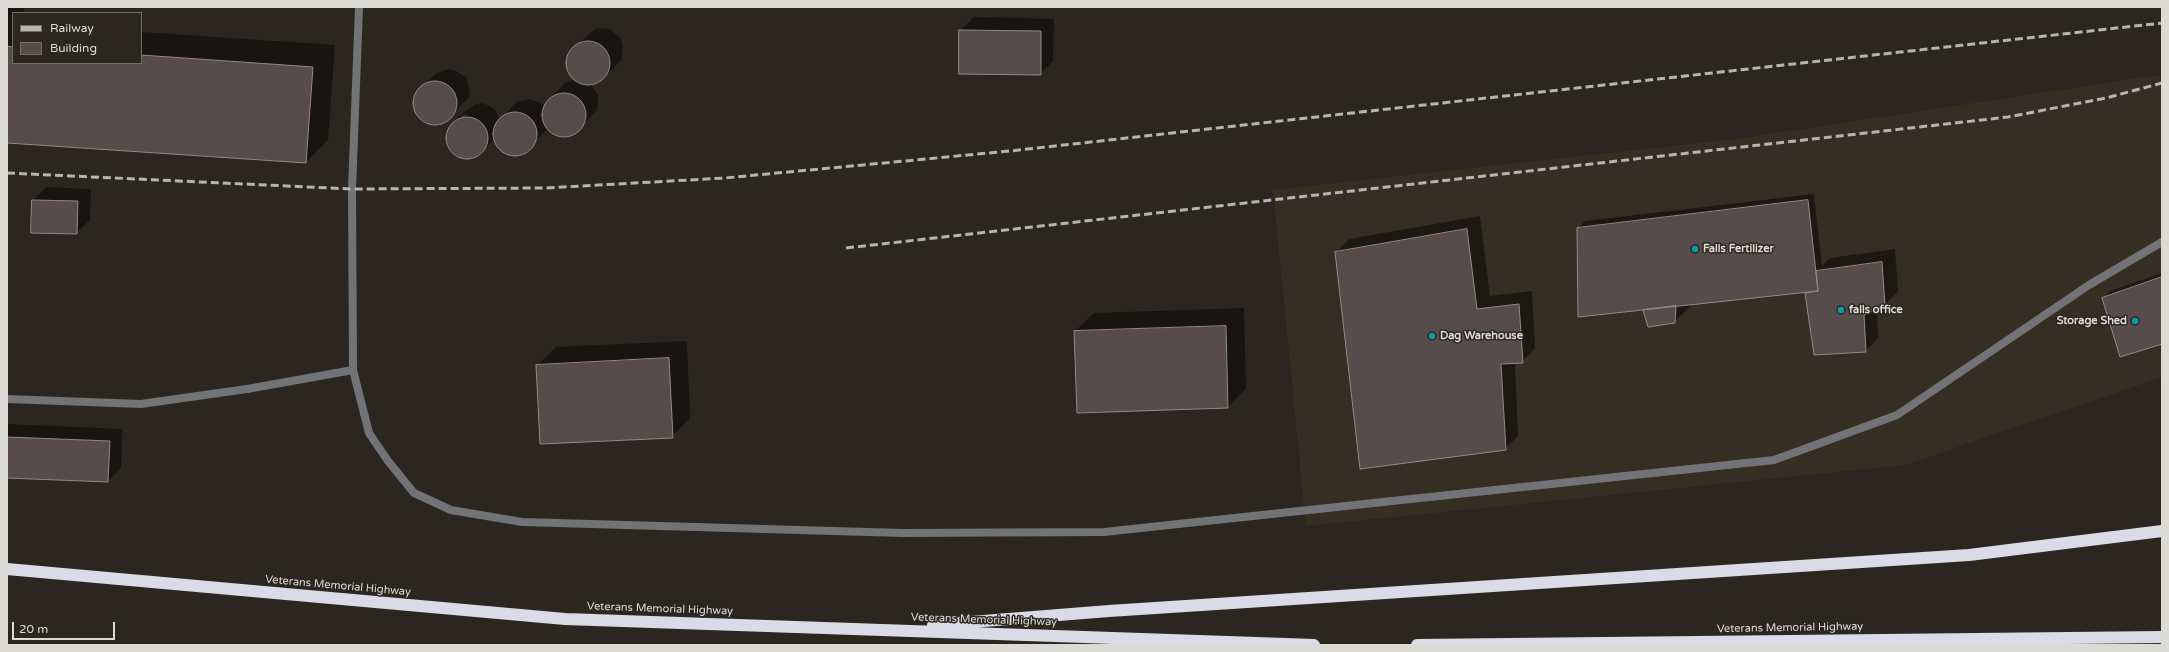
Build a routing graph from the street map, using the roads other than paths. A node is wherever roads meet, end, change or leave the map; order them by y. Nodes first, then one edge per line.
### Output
1 (358, 7) edge
2 (2162, 242) edge
3 (353, 370) junction
4 (7, 399) edge
5 (2162, 531) edge
6 (7, 569) edge
7 (874, 629) junction
8 (2162, 637) edge
9 (1314, 645) edge
10 (1418, 645) edge

1 - 3 lane
2 - 3 lane
3 - 4 lane
5 - 7 highway
6 - 7 highway, Veterans Memorial Highway
7 - 9 highway, Veterans Memorial Highway
8 - 10 highway, Veterans Memorial Highway

